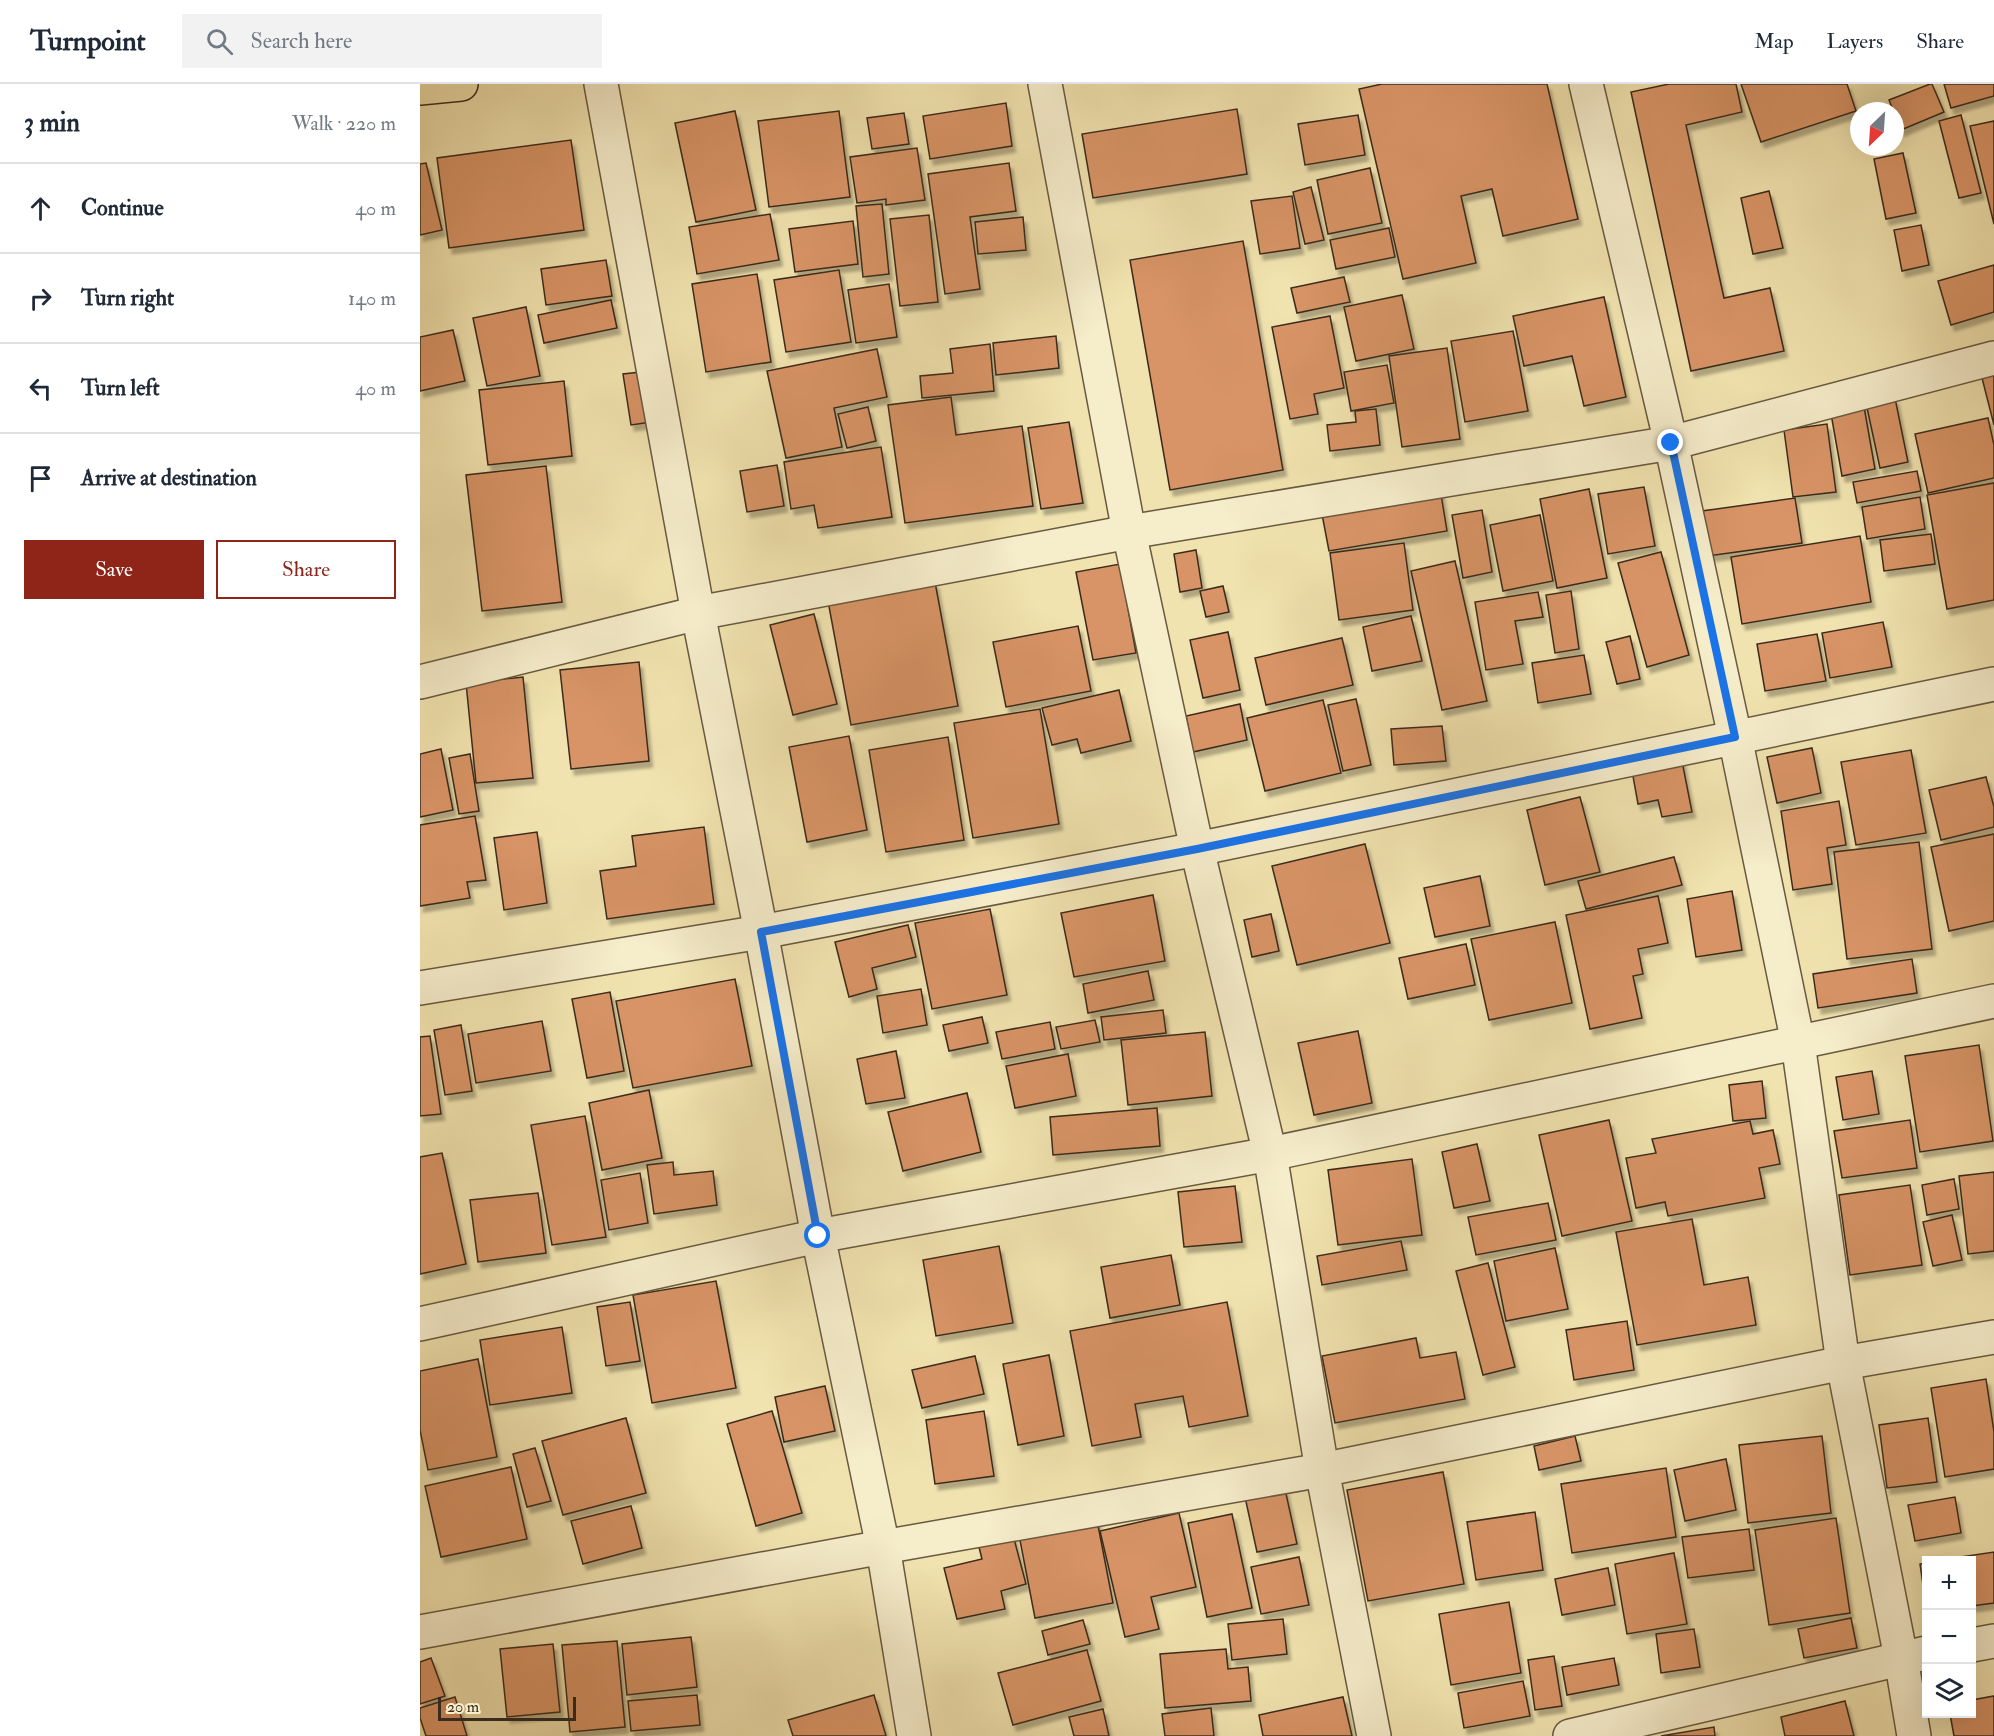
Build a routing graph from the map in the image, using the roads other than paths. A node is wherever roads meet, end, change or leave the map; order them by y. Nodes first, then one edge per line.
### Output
1 (461, 84) edge
2 (602, 84) edge
3 (1045, 84) edge
4 (1586, 84) edge
5 (420, 87) edge
6 (1994, 358) edge
7 (1671, 443) junction
8 (1129, 532) junction
9 (698, 613) junction
10 (420, 682) edge
11 (1994, 684) edge
12 (1735, 737) junction
13 (1197, 849) junction
14 (761, 932) junction
15 (420, 987) edge
16 (1994, 1001) edge
17 (1798, 1043) junction
18 (1270, 1154) junction
19 (818, 1236) junction
20 (420, 1324) edge
21 (1994, 1337) edge
22 (1843, 1363) junction
23 (1322, 1470) junction
24 (883, 1547) junction
25 (420, 1632) edge
26 (1994, 1641) edge
27 (1976, 1644) edge
28 (1914, 1655) edge
29 (914, 1736) edge
30 (1374, 1736) edge
31 (1570, 1736) edge
32 (1914, 1736) edge

1 - 5 main road
2 - 9 street
3 - 8 street
4 - 7 street
6 - 7 street
7 - 8 street
7 - 12 street
8 - 9 street
8 - 13 street
9 - 10 street
9 - 14 street
11 - 12 street
12 - 13 street
12 - 17 street
13 - 14 street
13 - 18 street
14 - 15 street
14 - 19 street
16 - 17 street
17 - 18 street
17 - 22 street
18 - 19 street
18 - 23 street
19 - 20 street
19 - 24 street
21 - 22 street
22 - 23 street
22 - 28 street
23 - 24 street
23 - 30 street
24 - 25 street
24 - 29 street
26 - 27 street
28 - 31 street
28 - 32 street

